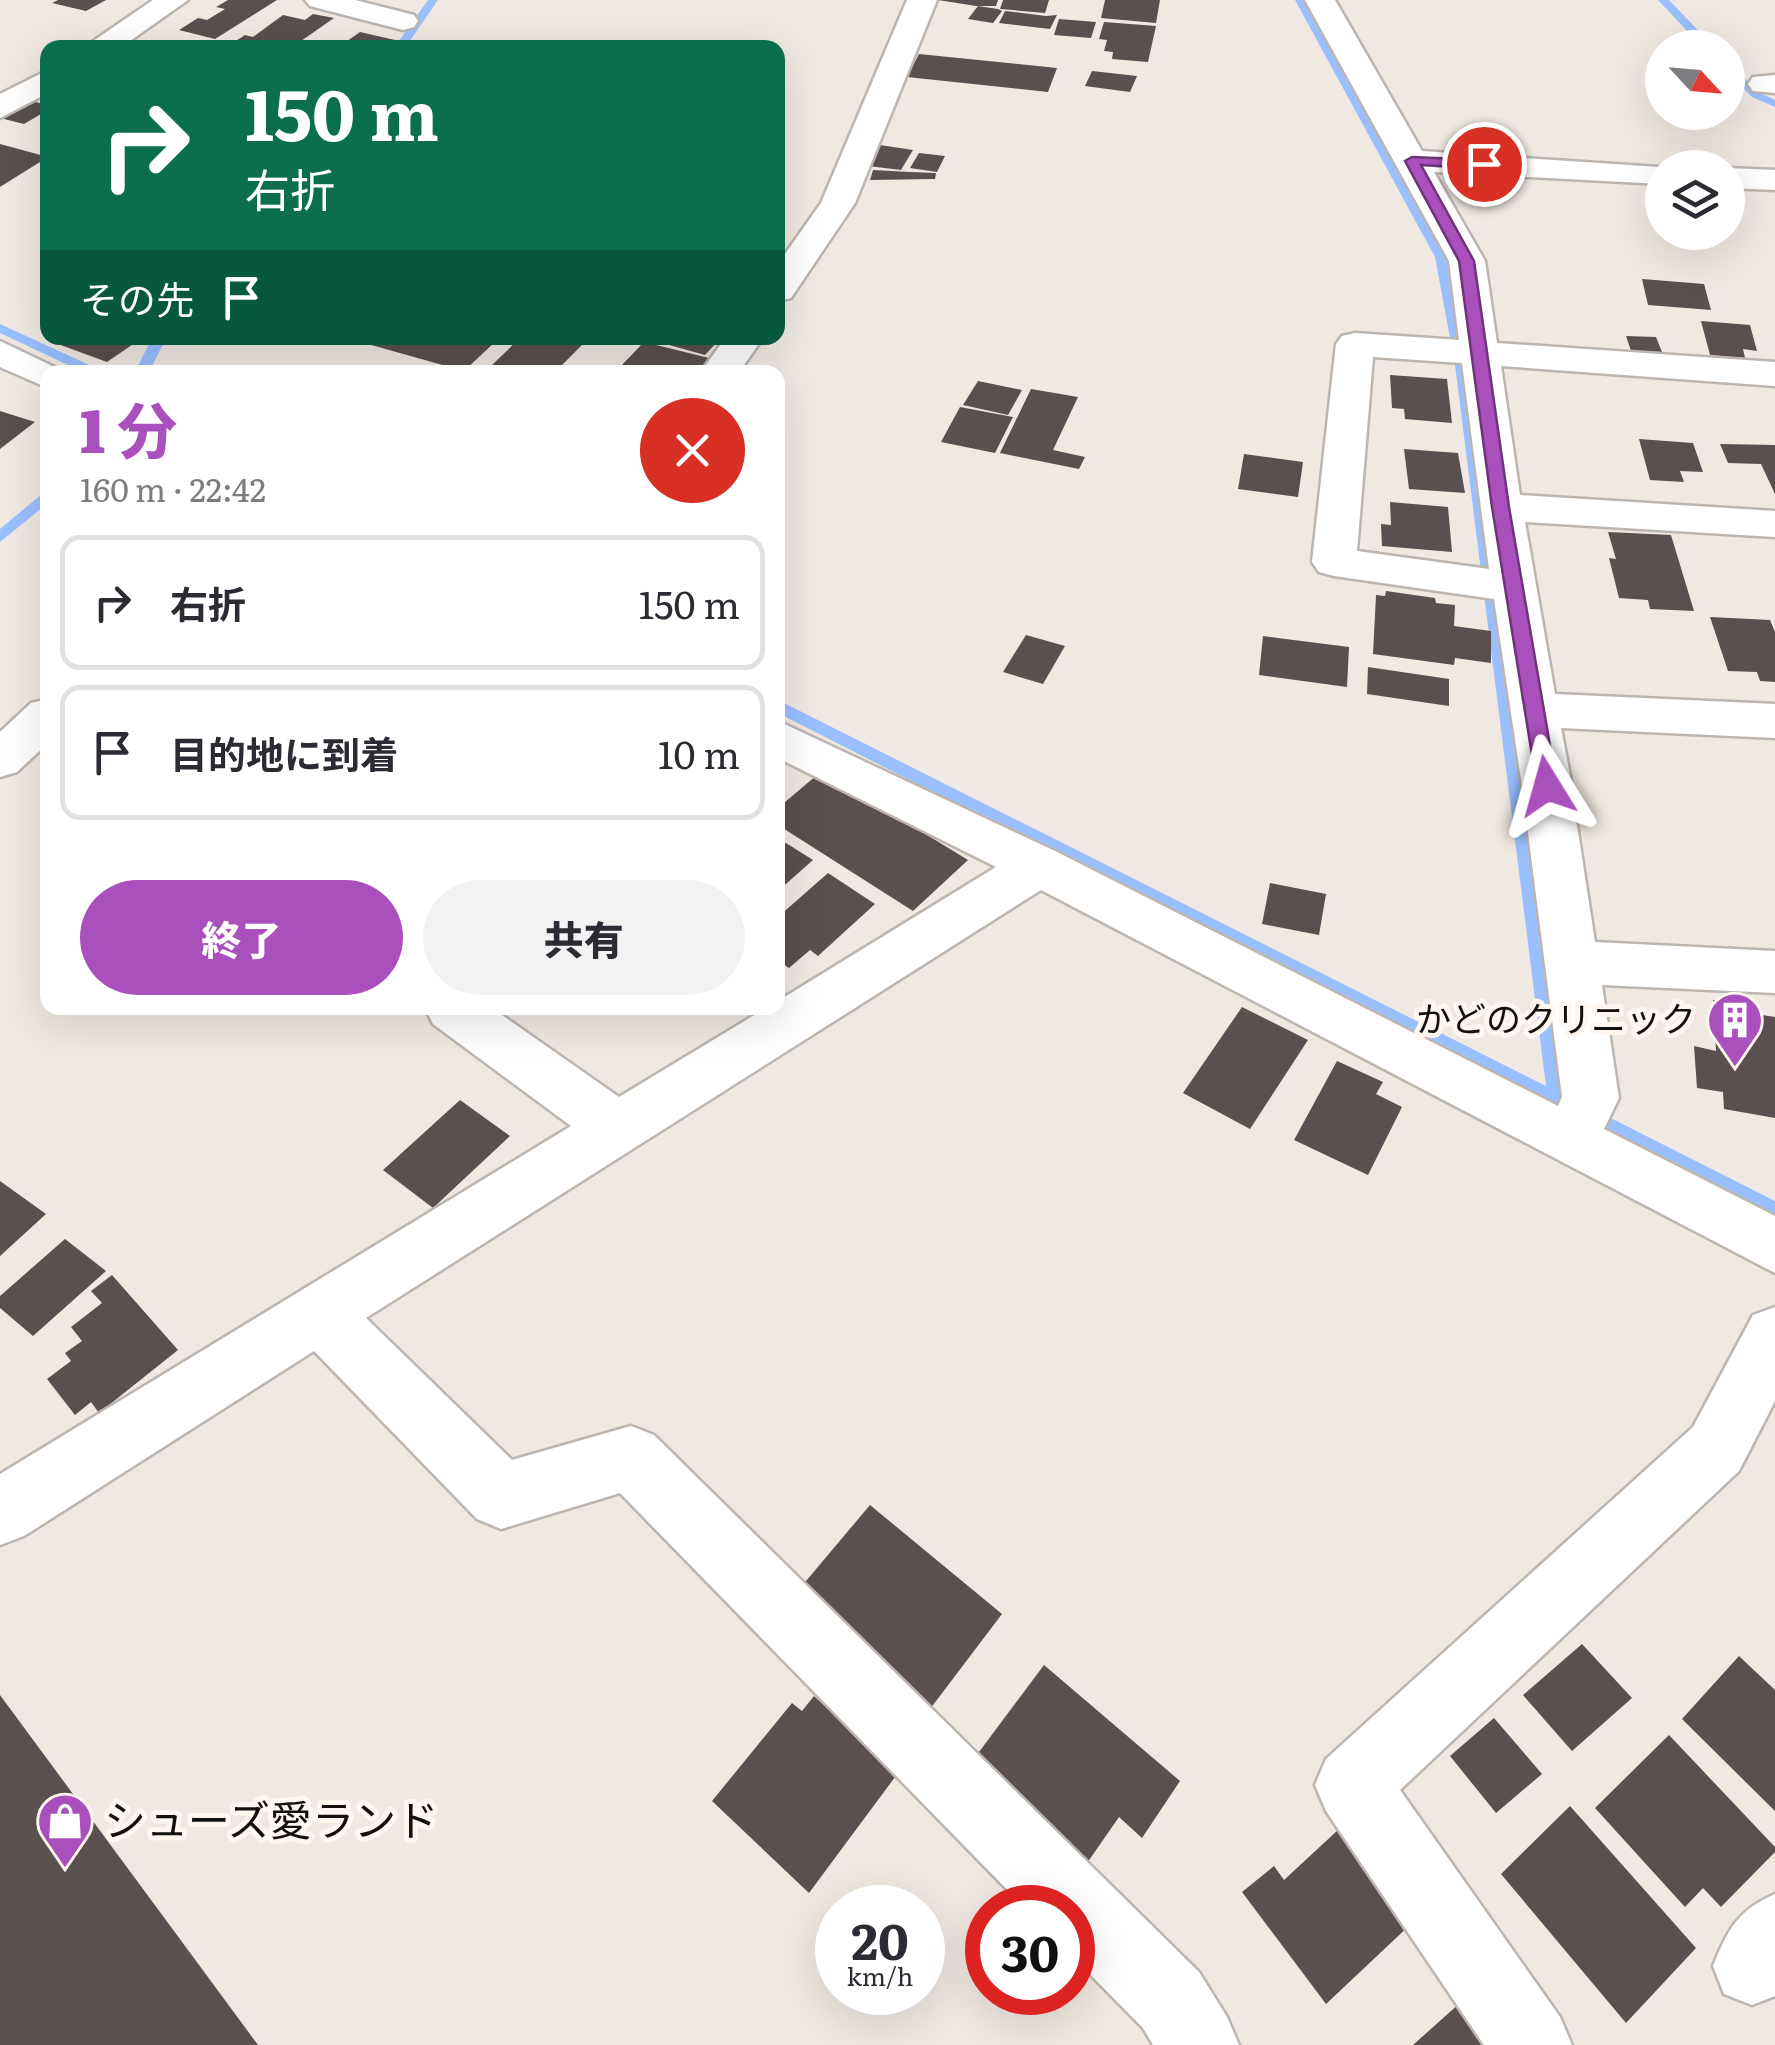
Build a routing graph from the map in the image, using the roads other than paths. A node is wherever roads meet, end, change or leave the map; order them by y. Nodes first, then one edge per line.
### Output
1 (173, 0) edge
2 (320, 0) edge
3 (922, 0) edge
4 (1320, 0) edge
5 (403, 22) dead end
6 (110, 40) edge
7 (40, 84) edge
8 (0, 108) edge
9 (1412, 161) junction
10 (1645, 173) edge
11 (1745, 179) edge
12 (1775, 180) edge
13 (785, 280) edge
14 (0, 352) edge
15 (1465, 353) junction
16 (40, 372) edge
17 (1775, 374) edge
18 (1501, 507) junction
19 (1775, 524) edge
20 (1500, 585) junction
21 (1536, 710) junction
22 (1775, 721) edge
23 (40, 722) edge
24 (785, 741) edge
25 (0, 760) edge
26 (1039, 866) junction
27 (1572, 962) junction
28 (1775, 972) edge
29 (462, 1015) edge
30 (1578, 1123) junction
31 (617, 1128) junction
32 (1775, 1246) edge
33 (320, 1316) junction
34 (1775, 1336) edge
35 (0, 1512) edge
36 (1199, 2045) edge
37 (1532, 2045) edge

1 - 6 street
2 - 5 street
3 - 13 street
4 - 9 street
7 - 8 street
9 - 10 street
9 - 15 street
11 - 12 street
14 - 16 street
15 - 17 street
15 - 18 street
15 - 20 street
18 - 19 street
18 - 20 street
20 - 21 street
21 - 22 street
21 - 27 street
23 - 25 street
24 - 26 street
26 - 30 street
26 - 31 street
27 - 28 street
27 - 30 street
29 - 31 street
30 - 32 street
31 - 33 street
33 - 35 street
33 - 36 street
34 - 37 street

